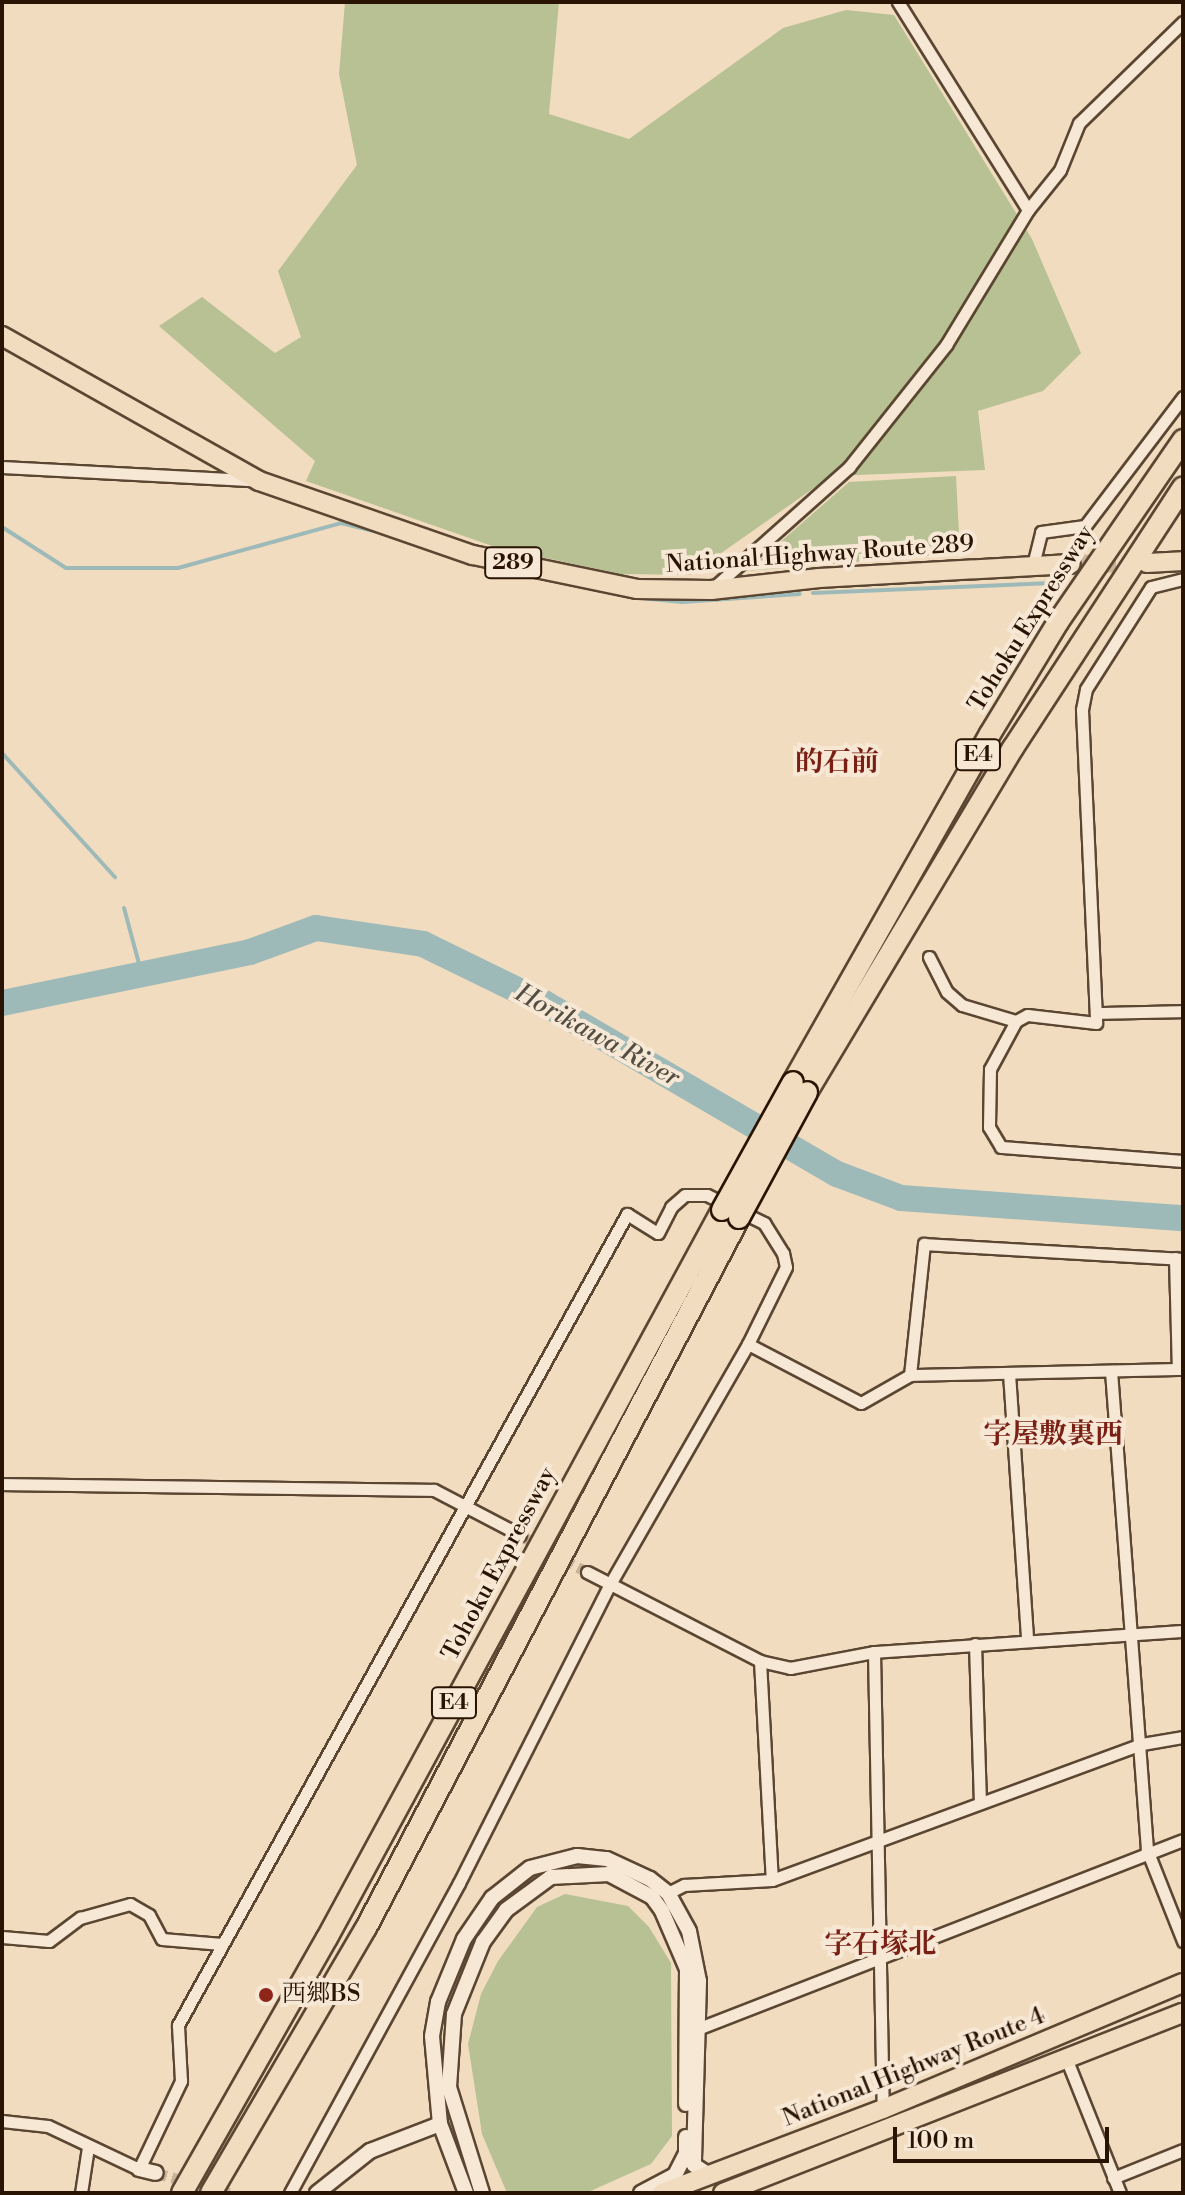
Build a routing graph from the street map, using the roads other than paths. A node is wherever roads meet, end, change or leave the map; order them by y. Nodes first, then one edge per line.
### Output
1 (898, 2) edge
2 (1183, 22) edge
3 (1028, 210) junction
4 (2, 336) edge
5 (1183, 397) edge
6 (1183, 440) edge
7 (2, 467) edge
8 (259, 481) junction
9 (1183, 487) edge
10 (1183, 561) edge
11 (1147, 563) tunnel mouth
12 (1071, 564) tunnel mouth
13 (1033, 565) junction
14 (1183, 579) edge
15 (711, 590) junction
16 (929, 957) dead end
17 (1183, 1011) edge
18 (1097, 1013) junction
19 (1016, 1021) junction
20 (800, 1087) junction
21 (1183, 1161) edge
22 (730, 1214) junction
23 (1179, 1259) edge
24 (748, 1344) junction
25 (1180, 1369) edge
26 (1111, 1371) junction
27 (1009, 1373) junction
28 (910, 1375) junction
29 (2, 1484) edge
30 (466, 1507) junction
31 (520, 1535) tunnel mouth
32 (587, 1572) tunnel mouth
33 (611, 1582) junction
34 (1183, 1631) edge
35 (1131, 1634) junction
36 (1027, 1640) junction
37 (975, 1644) junction
38 (874, 1652) junction
39 (760, 1661) junction
40 (1183, 1737) edge
41 (1142, 1744) junction
42 (980, 1803) junction
43 (878, 1840) junction
44 (1183, 1840) edge
45 (1147, 1850) junction
46 (772, 1880) junction
47 (668, 1893) junction
48 (2, 1937) edge
49 (1183, 1941) edge
50 (222, 1944) junction
51 (879, 1959) junction
52 (1183, 1983) edge
53 (1183, 2013) edge
54 (697, 2029) junction
55 (1066, 2058) junction
56 (883, 2109) junction
57 (2, 2121) edge
58 (440, 2124) junction
59 (88, 2147) junction
60 (1183, 2150) edge
61 (139, 2169) junction
62 (156, 2173) tunnel mouth
63 (708, 2174) junction
64 (1113, 2178) junction
65 (81, 2193) edge
66 (182, 2193) edge
67 (211, 2193) edge
68 (290, 2193) edge
69 (317, 2193) edge
70 (466, 2193) edge
71 (482, 2193) edge
72 (641, 2193) edge
73 (662, 2193) edge
74 (723, 2193) edge
75 (1120, 2193) edge

1 - 3 street
2 - 3 street
3 - 15 street
4 - 8 highway, National Highway Route 289 / 289
5 - 13 street
6 - 20 highway, Tohoku Expressway / E4
7 - 8 street
8 - 15 highway, National Highway Route 289 / 289
9 - 20 highway, E4
10 - 11 highway
12 - 13 highway, National Highway Route 289 / 289
13 - 15 highway, National Highway Route 289 / 289
14 - 18 street
16 - 19 street
17 - 18 street
18 - 19 street
19 - 21 street
20 - 22 highway, E4, bridge
22 - 66 highway, Tohoku Expressway / E4
22 - 67 highway, Tohoku Expressway / E4
23 - 25 street
23 - 28 street
24 - 28 street
24 - 30 street
24 - 33 street
25 - 26 street
26 - 27 street
26 - 35 street
27 - 28 street
27 - 36 street
29 - 30 street
30 - 31 street
30 - 50 street
32 - 33 street
33 - 39 street
33 - 68 street
34 - 35 street
35 - 36 street
35 - 41 street
36 - 37 street
37 - 38 street
37 - 42 street
38 - 39 street
38 - 43 street
39 - 46 street
40 - 41 street
41 - 42 street
41 - 45 street
42 - 43 street
43 - 46 street
43 - 51 street
44 - 45 street
45 - 49 street
45 - 51 street
46 - 47 street
47 - 54 street
47 - 58 street
48 - 50 street
50 - 61 street
51 - 54 street
51 - 56 street
52 - 56 highway, National Highway Route 4
53 - 55 highway, National Highway Route 4
54 - 63 street
55 - 64 street
55 - 74 highway, National Highway Route 4
56 - 63 highway, National Highway Route 4
57 - 59 street
58 - 69 street
58 - 70 street
59 - 61 street
59 - 65 street
60 - 64 street
61 - 62 street
63 - 73 highway, National Highway Route 4
64 - 75 street
71 - 72 street

